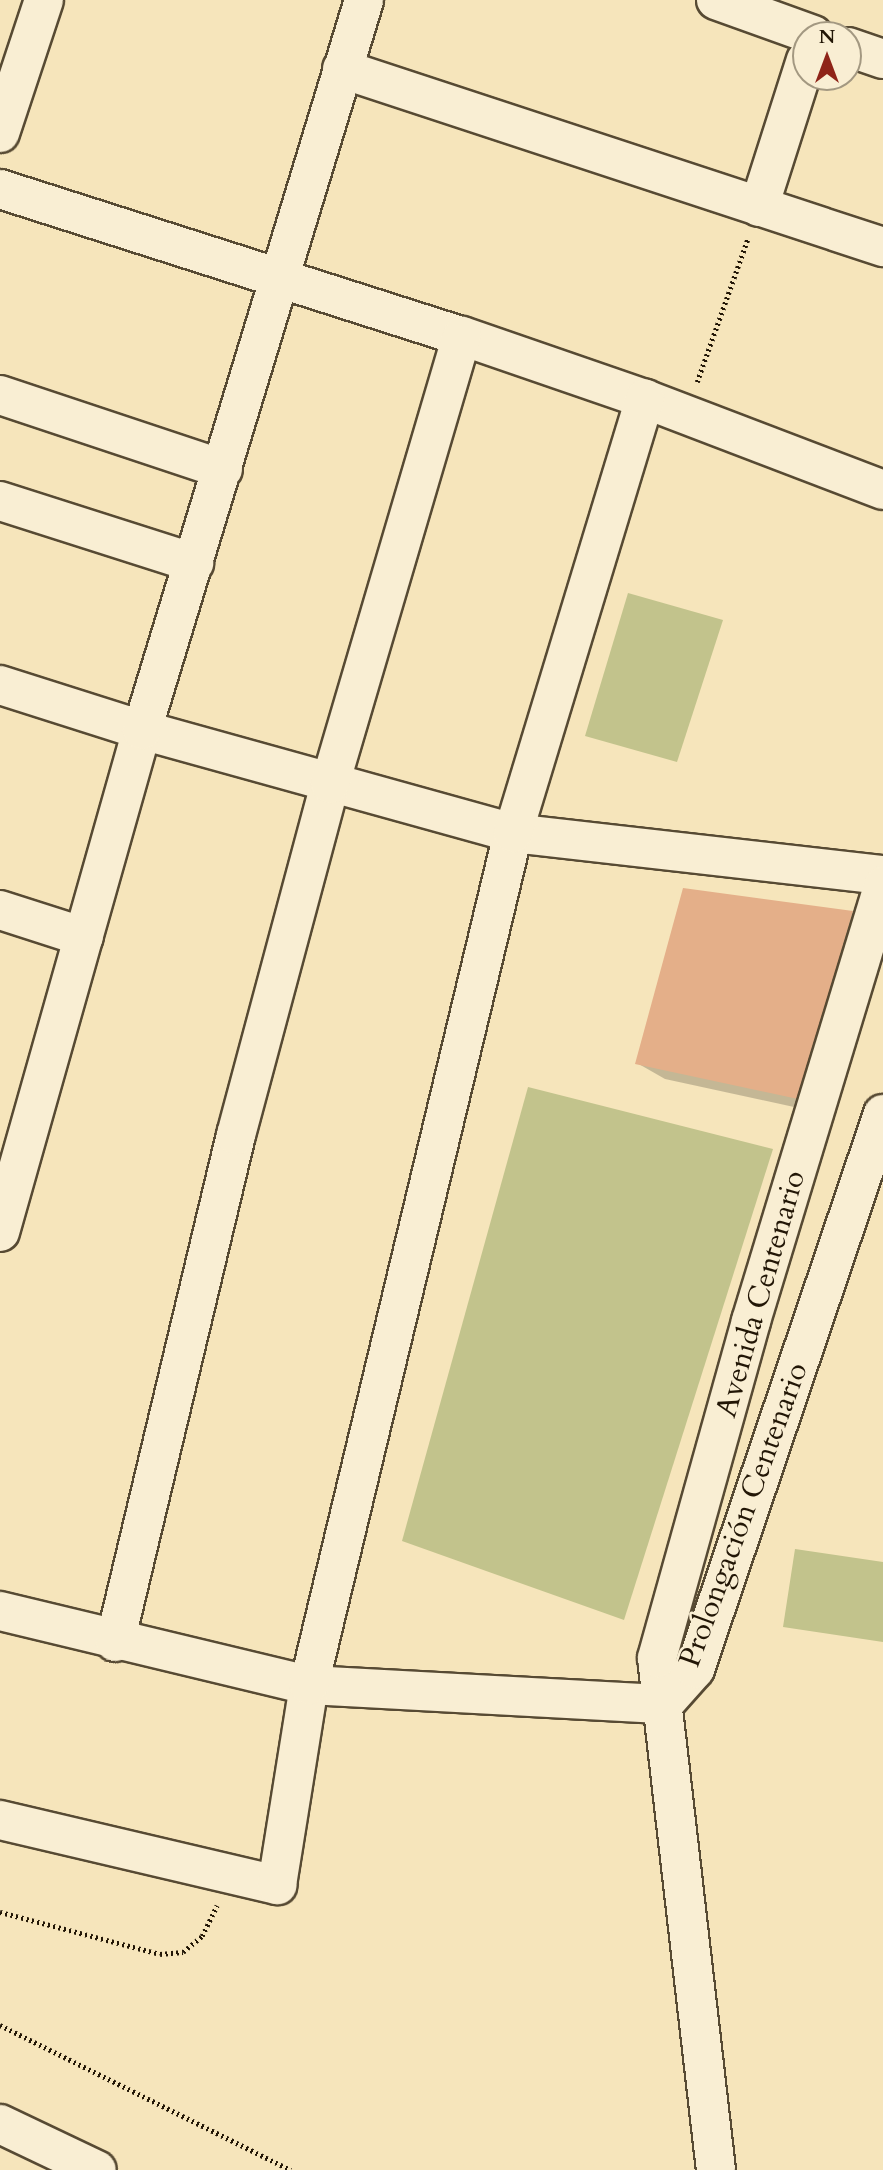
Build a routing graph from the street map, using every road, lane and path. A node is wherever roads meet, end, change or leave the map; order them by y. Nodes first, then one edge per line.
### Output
1 (44, 0) edge
2 (364, 0) edge
3 (716, 0) edge
4 (792, 27) edge
5 (862, 52) edge
6 (883, 59) edge
7 (342, 69) junction
8 (796, 91) edge
9 (0, 133) edge
10 (0, 189) edge
11 (759, 207) junction
12 (883, 247) edge
13 (277, 276) junction
14 (462, 337) junction
15 (0, 395) edge
16 (645, 399) junction
17 (686, 415) junction
18 (223, 469) junction
19 (883, 490) edge
20 (0, 501) edge
21 (194, 563) junction
22 (0, 685) edge
23 (142, 730) junction
24 (330, 784) junction
25 (513, 833) junction
26 (883, 874) edge
27 (883, 886) edge
28 (0, 910) edge
29 (84, 937) junction
30 (883, 1114) edge
31 (0, 1232) edge
32 (0, 1611) edge
33 (115, 1642) junction
34 (309, 1685) junction
35 (664, 1704) junction
36 (0, 1820) edge
37 (232, 1874) junction
38 (0, 1912) edge
39 (0, 2025) edge
40 (0, 2124) edge
41 (97, 2170) edge
42 (291, 2170) edge
43 (716, 2170) edge

1 - 9 street
2 - 7 street
3 - 4 street
5 - 6 street
7 - 11 street
7 - 13 street
8 - 11 street
10 - 13 street
11 - 12 street
11 - 17 path
13 - 14 street
13 - 18 street
14 - 16 street
14 - 24 street
15 - 18 street
16 - 17 street
16 - 25 street
17 - 19 street
18 - 21 street
20 - 21 street
21 - 23 street
22 - 23 street
23 - 24 street
23 - 29 street
24 - 25 street
24 - 33 street
25 - 26 street
25 - 34 street
27 - 35 street, Avenida Centenario
28 - 29 street
29 - 31 street
30 - 35 street, Prolongación Centenario
32 - 33 street
33 - 34 street
34 - 35 street
34 - 37 street
35 - 43 street, Prolongación Centenario
36 - 37 street
37 - 38 path
39 - 42 path
40 - 41 street

